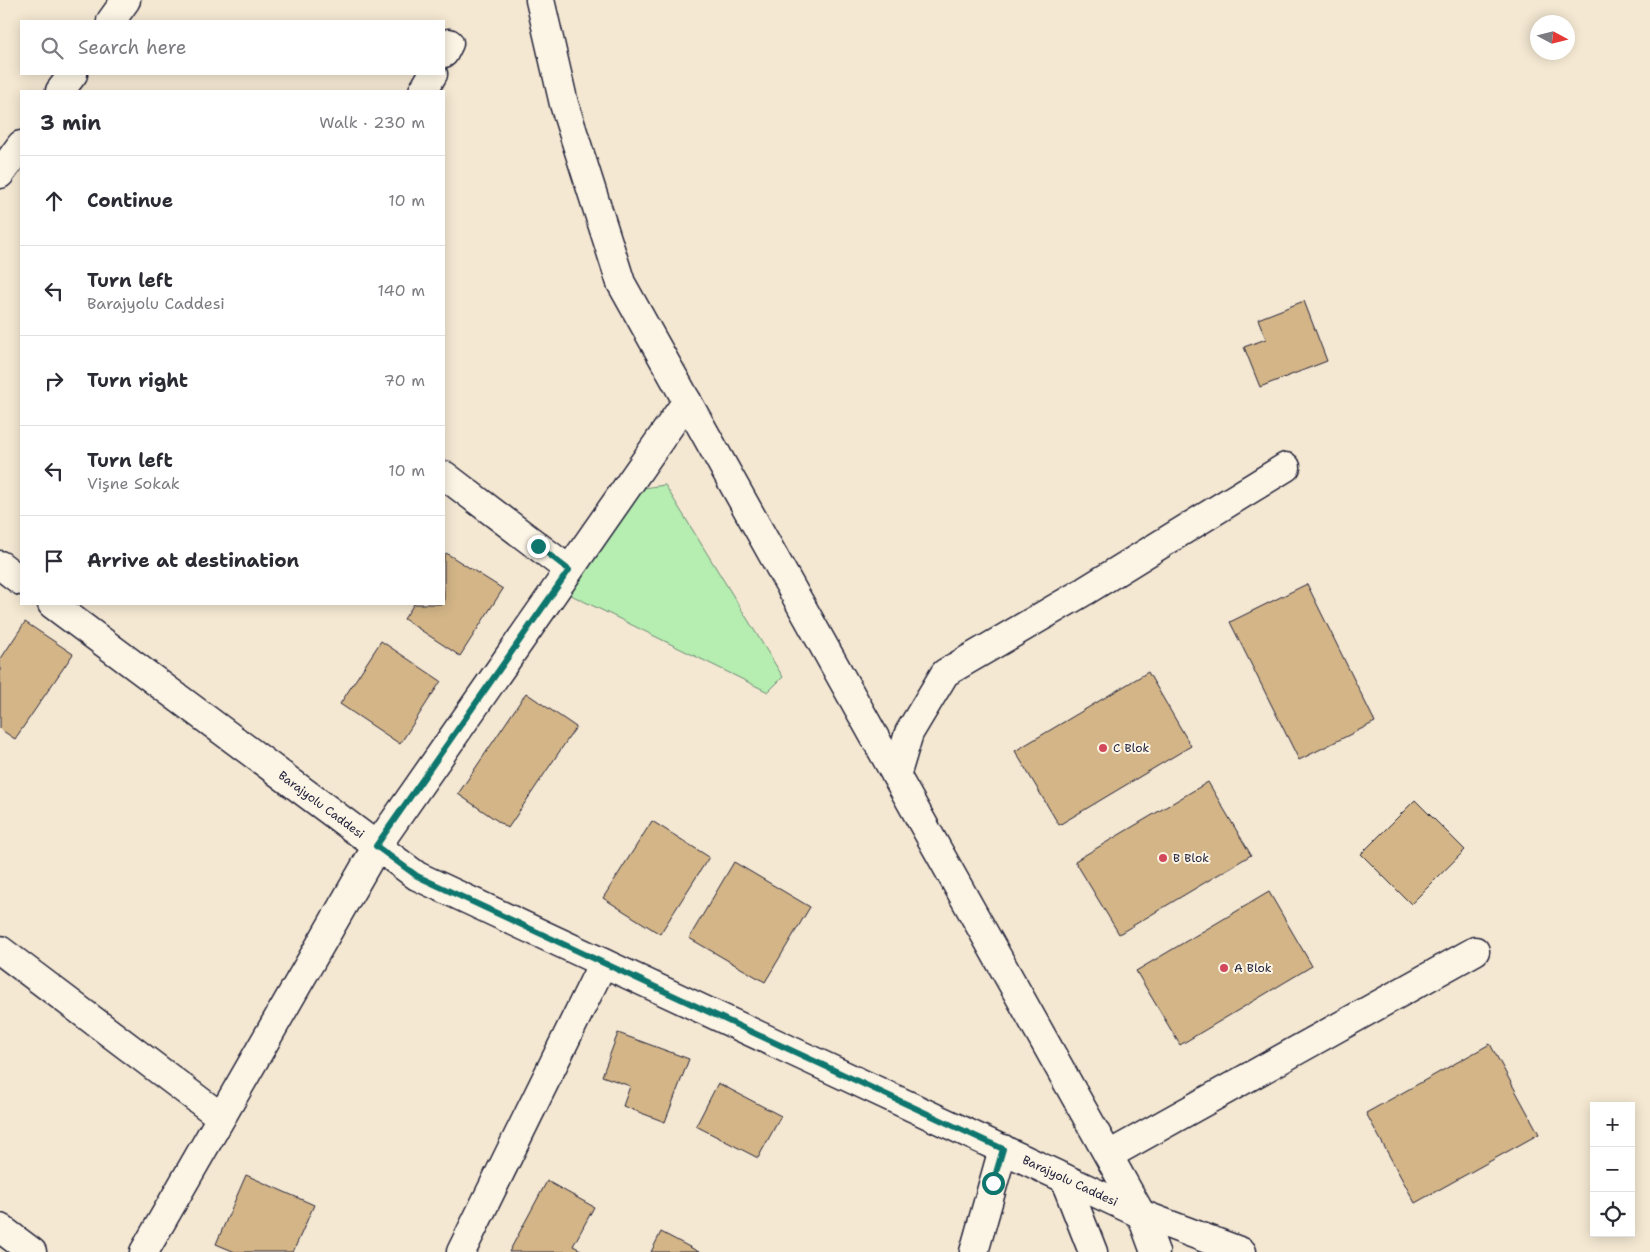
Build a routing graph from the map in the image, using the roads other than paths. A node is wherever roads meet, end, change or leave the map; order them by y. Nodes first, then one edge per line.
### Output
1 (126, 0) edge
2 (540, 0) edge
3 (111, 20) edge
4 (71, 75) edge
5 (432, 75) edge
6 (61, 90) edge
7 (424, 90) edge
8 (687, 401) junction
9 (1286, 467) dead end
10 (445, 477) edge
11 (0, 565) edge
12 (569, 570) junction
13 (20, 580) edge
14 (53, 605) edge
15 (896, 776) junction
16 (376, 846) junction
17 (0, 950) edge
18 (1475, 951) dead end
19 (603, 963) junction
20 (221, 1116) junction
21 (1003, 1149) junction
22 (1109, 1155) junction
23 (1064, 1178) junction
24 (1141, 1214) junction
25 (0, 1228) edge
26 (32, 1252) edge
27 (144, 1252) edge
28 (461, 1252) edge
29 (974, 1252) edge
30 (1093, 1252) edge
31 (1154, 1252) edge
32 (1242, 1252) edge

1 - 3 street
2 - 8 street
4 - 6 street
5 - 7 street
8 - 12 street
8 - 15 street
9 - 15 street
10 - 12 street
11 - 13 street
12 - 16 street
14 - 16 street, Barajyolu Caddesi
15 - 22 street
16 - 19 street, Barajyolu Caddesi
16 - 20 street
17 - 20 street
18 - 22 street
19 - 21 street, Barajyolu Caddesi
19 - 28 street
20 - 27 street
21 - 23 street, Barajyolu Caddesi
21 - 29 street
22 - 24 street
23 - 24 street, Barajyolu Caddesi
23 - 30 street
24 - 31 street
24 - 32 street, Barajyolu Caddesi
25 - 26 street

